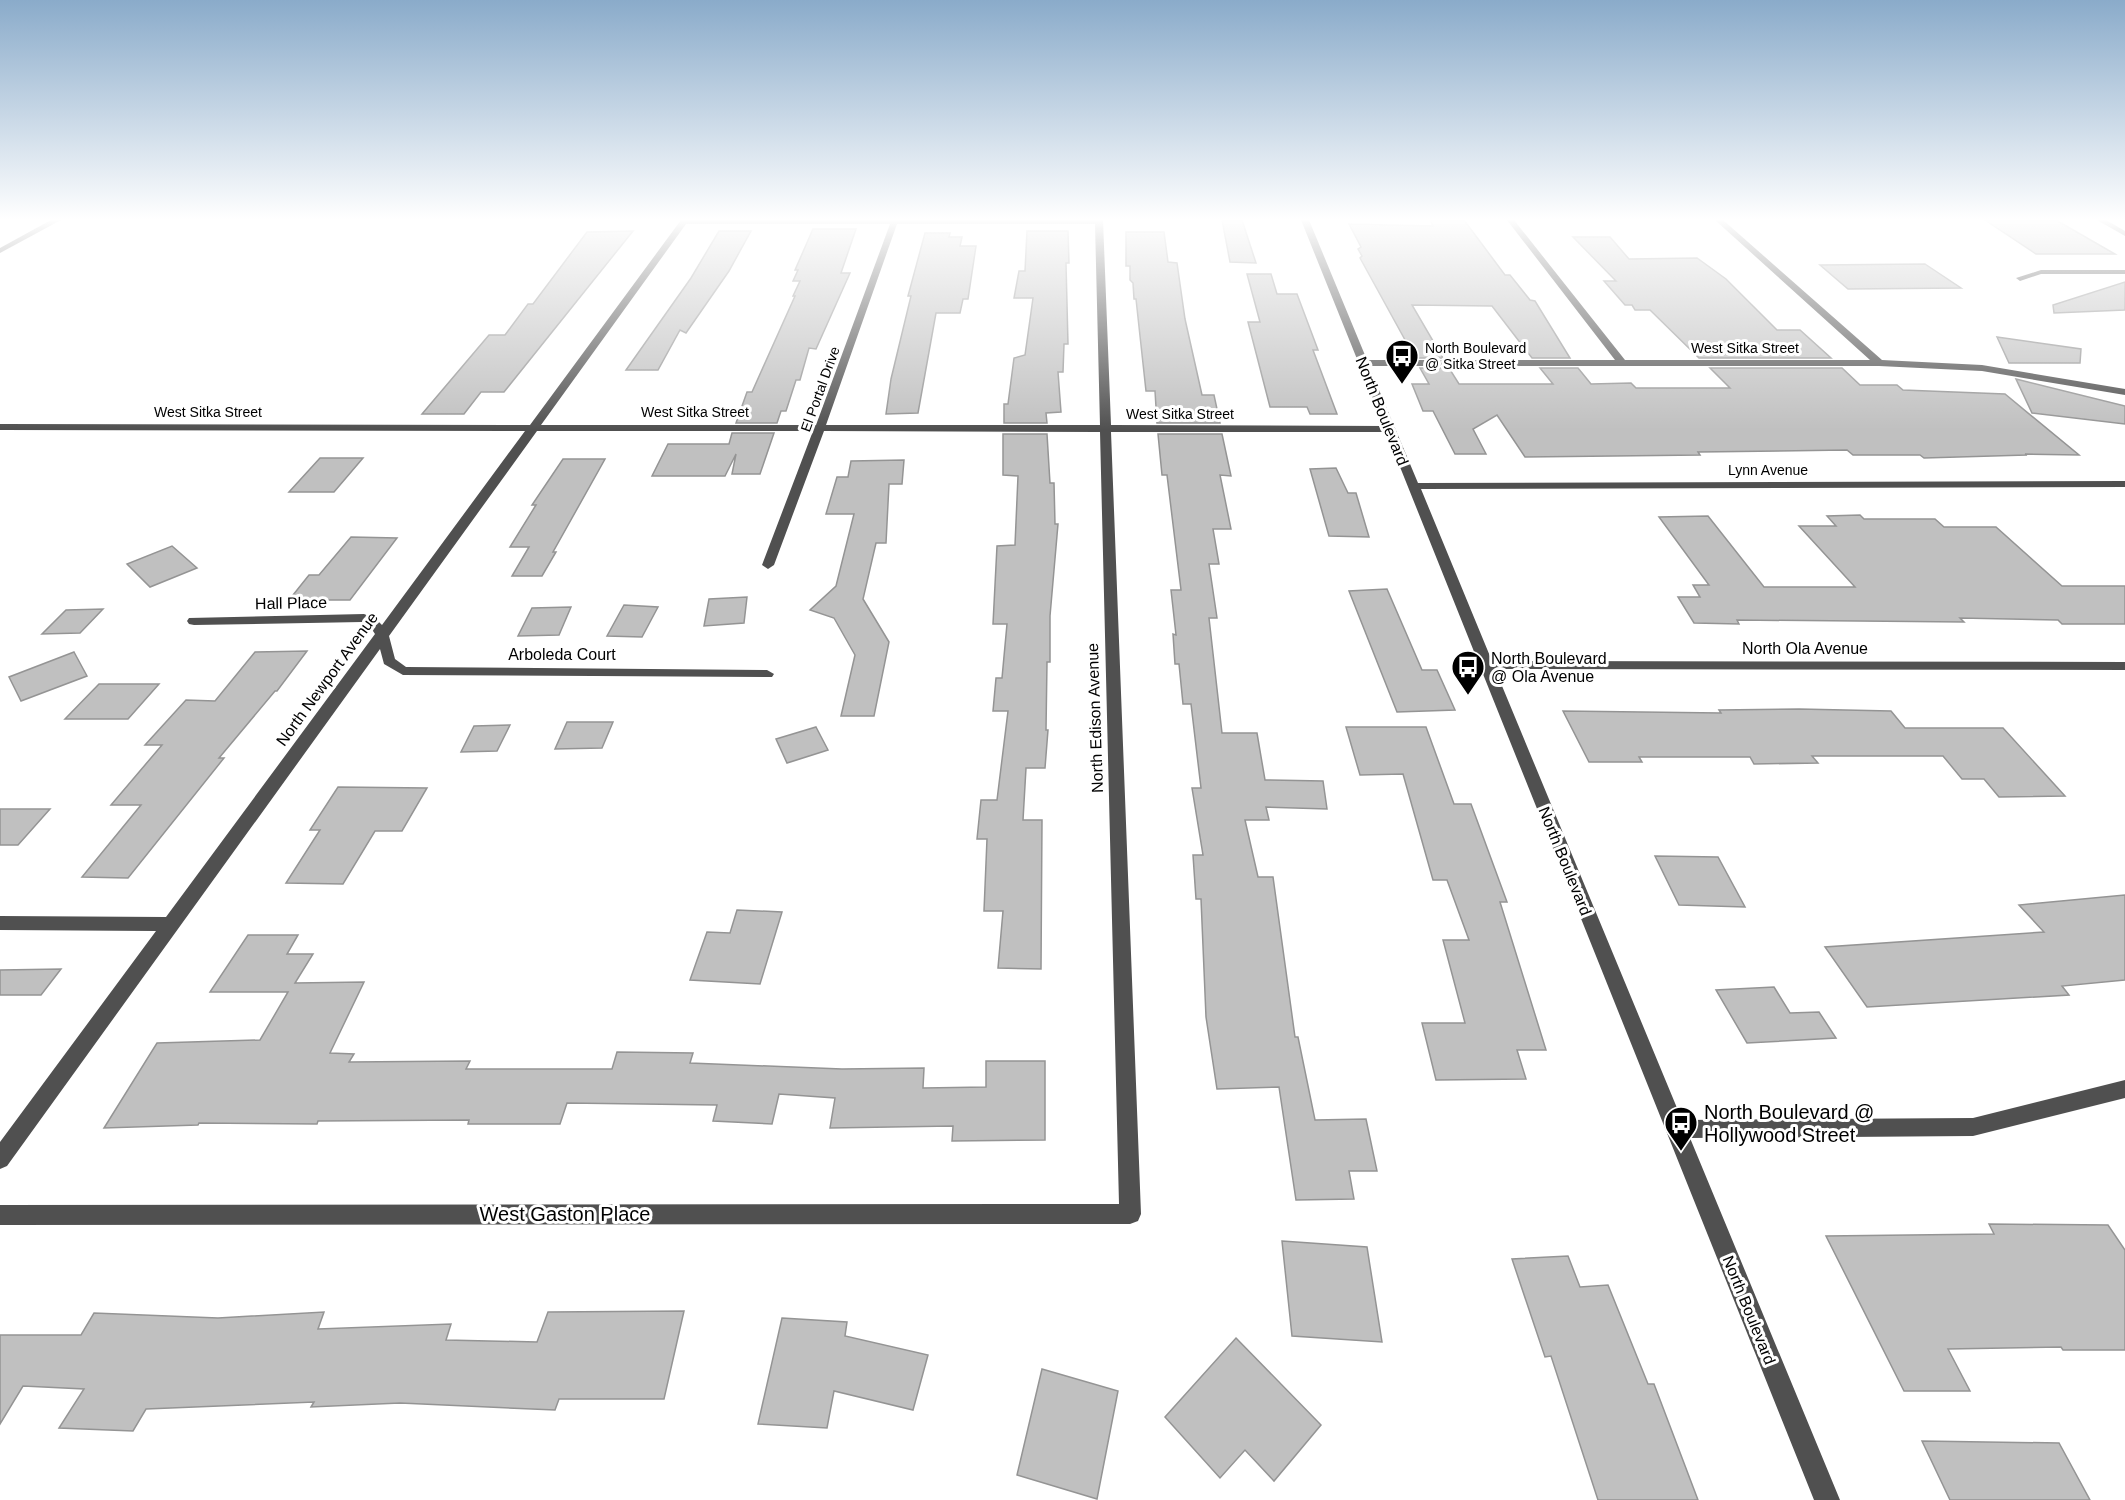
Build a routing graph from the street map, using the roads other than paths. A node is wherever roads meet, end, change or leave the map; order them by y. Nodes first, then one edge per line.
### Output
1 (634, 290) edge
2 (870, 290) edge
3 (1101, 290) edge
4 (1333, 290) edge
5 (1565, 290) edge
6 (1797, 290) edge
7 (1362, 363) junction
8 (1622, 363) junction
9 (1879, 363) junction
10 (2125, 392) edge
11 (535, 426) junction
12 (0, 427) edge
13 (820, 428) junction
14 (1389, 429) junction
15 (1104, 430) junction
16 (2125, 483) edge
17 (1412, 486) junction
18 (768, 565) dead end
19 (194, 621) dead end
20 (382, 633) junction
21 (1485, 665) junction
22 (2125, 666) edge
23 (767, 674) dead end
24 (0, 922) edge
25 (171, 924) junction
26 (2125, 1089) edge
27 (1675, 1129) junction
28 (0, 1159) edge
29 (1130, 1214) joint
30 (0, 1215) edge
31 (1827, 1500) edge

1 - 11 street, North Newport Avenue
2 - 13 street, El Portal Drive
3 - 15 street, North Edison Avenue
4 - 7 street, North Boulevard
5 - 8 street
6 - 9 street
7 - 8 street, West Sitka Street
7 - 14 street, North Boulevard
8 - 9 street, West Sitka Street
9 - 10 street, West Sitka Street
11 - 12 street, West Sitka Street
11 - 13 street, West Sitka Street
11 - 20 street, North Newport Avenue
13 - 15 street, West Sitka Street
13 - 18 street, El Portal Drive
14 - 15 street, West Sitka Street
14 - 17 street, North Boulevard
15 - 29 street, North Edison Avenue
16 - 17 street, Lynn Avenue
17 - 21 street, North Boulevard
19 - 20 street, Hall Place
20 - 23 street, Arboleda Court
20 - 25 street, North Newport Avenue
21 - 22 street, North Ola Avenue
21 - 27 street, North Boulevard
24 - 25 street
25 - 28 street, North Newport Avenue
26 - 27 street
27 - 31 street, North Boulevard
29 - 30 street, West Gaston Place

